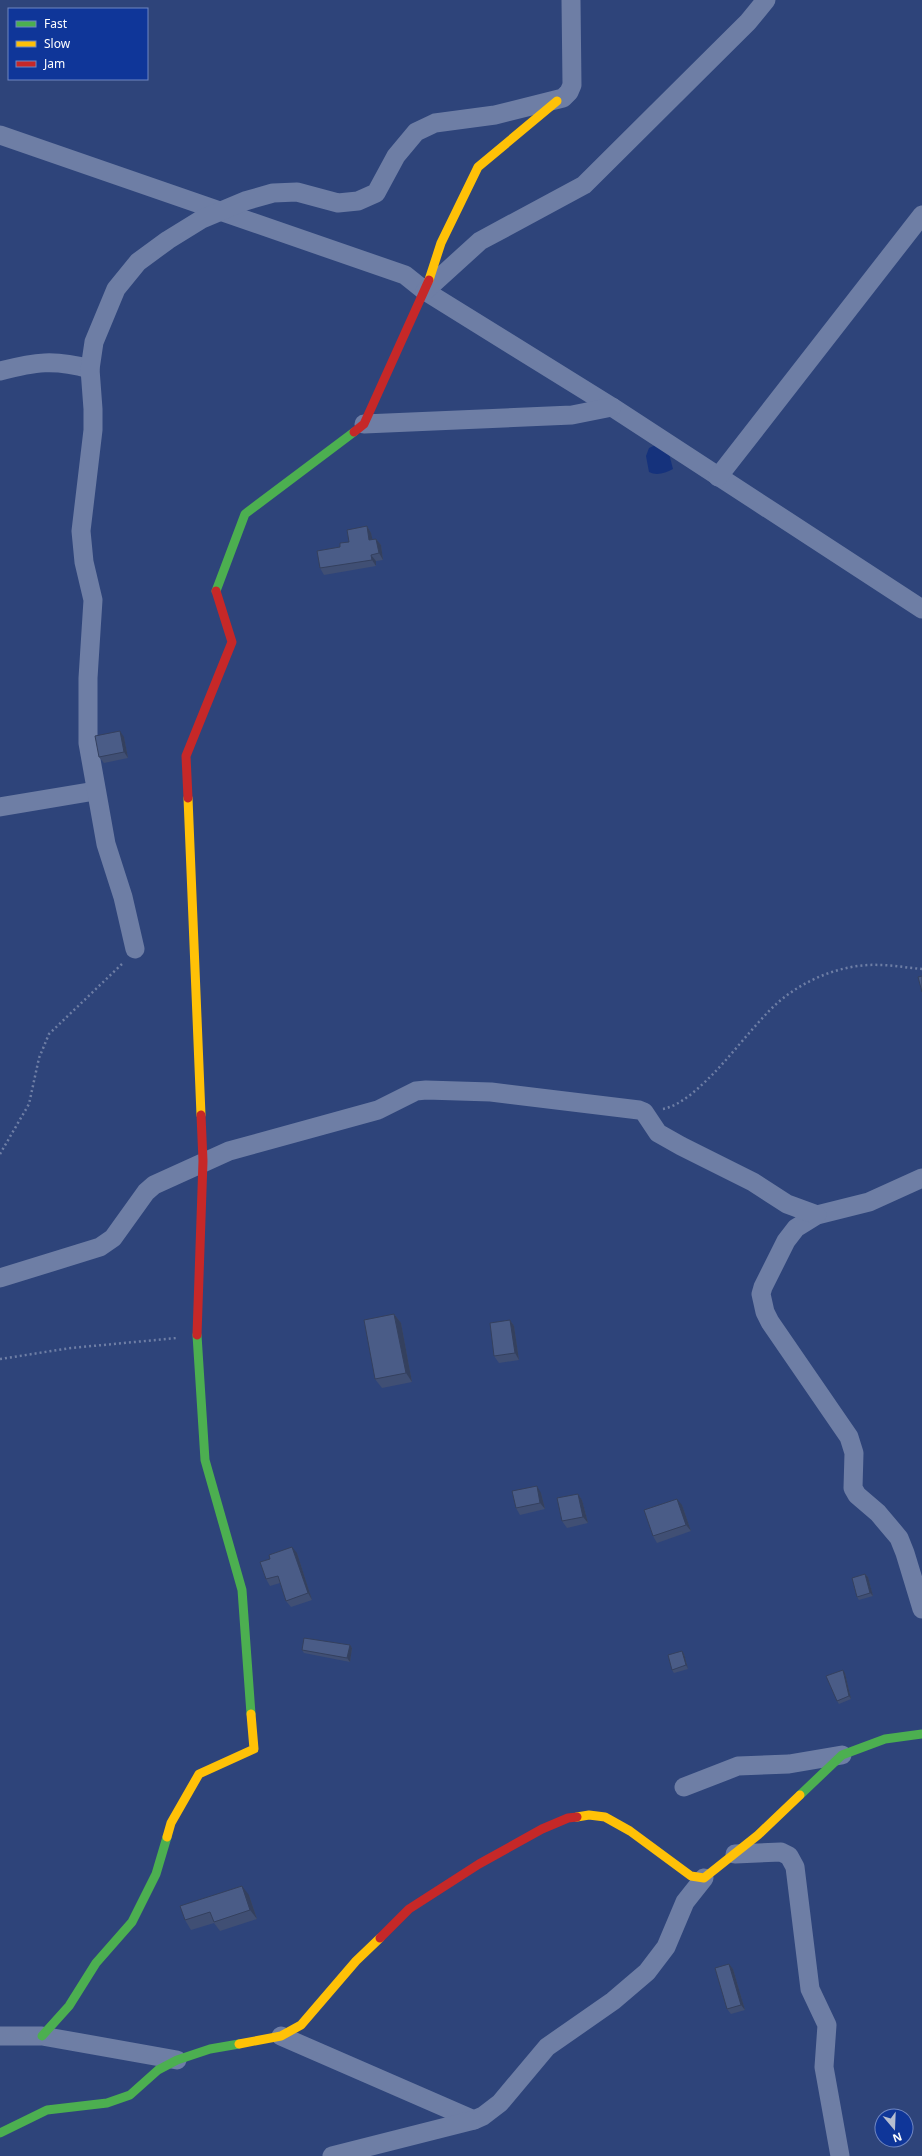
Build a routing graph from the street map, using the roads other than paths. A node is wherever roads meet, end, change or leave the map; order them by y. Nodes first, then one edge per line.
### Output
1 (571, 0) edge
2 (766, 0) edge
3 (557, 101) junction
4 (0, 135) edge
5 (221, 212) junction
6 (922, 215) edge
7 (425, 291) junction
8 (90, 369) junction
9 (0, 371) edge
10 (612, 408) junction
11 (364, 424) junction
12 (718, 477) junction
13 (922, 609) edge
14 (95, 791) junction
15 (0, 807) edge
16 (135, 949) road end
17 (203, 1161) junction
18 (922, 1178) edge
19 (817, 1215) junction
20 (0, 1278) edge
21 (922, 1609) edge
22 (922, 1734) edge
23 (842, 1755) junction
24 (684, 1787) dead end
25 (735, 1854) junction
26 (704, 1878) junction
27 (0, 2036) edge
28 (42, 2036) junction
29 (281, 2036) junction
30 (177, 2060) junction
31 (474, 2120) junction
32 (0, 2133) edge
33 (332, 2156) edge
34 (840, 2156) edge

1 - 3 street
2 - 7 street
3 - 5 street
3 - 7 street
4 - 5 street
5 - 7 street
5 - 8 street
6 - 12 street
7 - 10 street
7 - 11 street
8 - 9 street
8 - 14 street
10 - 11 street
10 - 12 street
11 - 17 street
12 - 13 street
14 - 15 street
14 - 16 street
17 - 19 street
17 - 20 street
17 - 28 street
18 - 19 street
19 - 21 street
22 - 23 street
23 - 24 street
23 - 25 street
25 - 26 street
25 - 34 street
26 - 29 street
26 - 31 street
27 - 28 street
28 - 30 street
29 - 30 street
29 - 31 street
30 - 32 street
31 - 33 street

